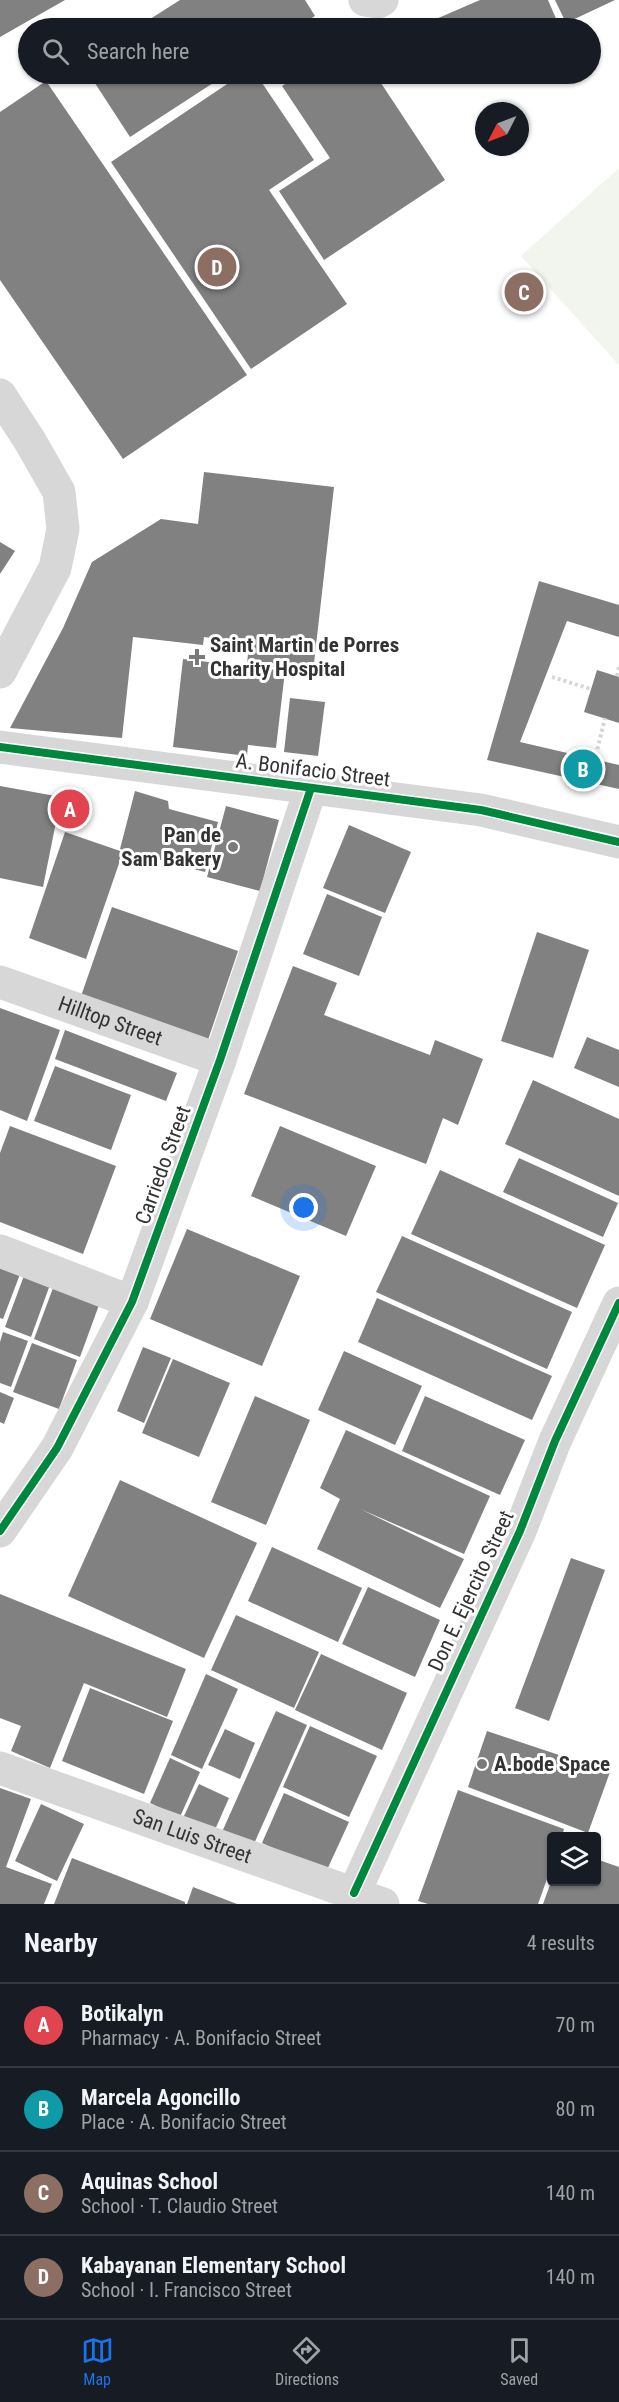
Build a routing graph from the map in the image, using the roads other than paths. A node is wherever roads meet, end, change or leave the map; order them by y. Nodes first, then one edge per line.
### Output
1 (365, 0) edge
2 (382, 0) edge
3 (0, 395) edge
4 (0, 672) edge
5 (0, 747) edge
6 (311, 789) junction
7 (619, 842) edge
8 (0, 982) edge
9 (220, 1060) junction
10 (0, 1251) edge
11 (132, 1302) junction
12 (619, 1303) edge
13 (0, 1531) edge
14 (0, 1768) edge
15 (368, 1898) edge

1 - 2 street
3 - 4 street
5 - 6 street, A. Bonifacio Street
6 - 7 street, A. Bonifacio Street
6 - 9 street, Carriedo Street
8 - 9 street, Hilltop Street
9 - 11 street, Carriedo Street
10 - 11 street
11 - 13 street, Carriedo Street
12 - 15 street, Don E. Ejercito Street
14 - 15 street, San Luis Street

